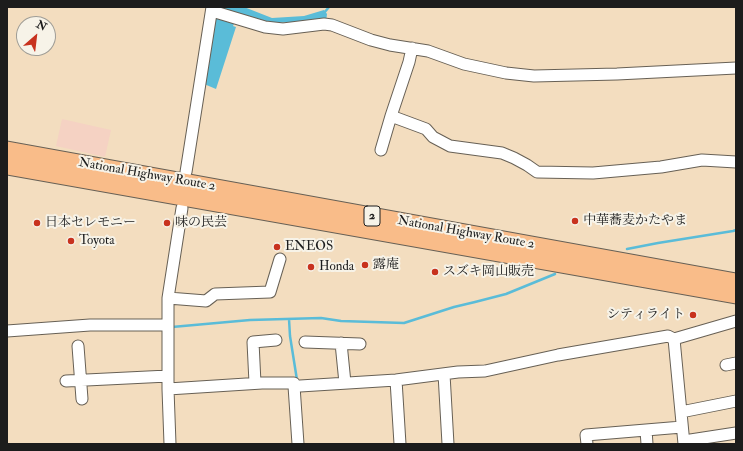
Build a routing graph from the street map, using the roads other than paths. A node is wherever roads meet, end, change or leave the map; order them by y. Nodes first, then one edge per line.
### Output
1 (212, 9) edge
2 (412, 48) junction
3 (736, 68) edge
4 (391, 116) junction
5 (7, 150) edge
6 (381, 150) dead end
7 (736, 162) edge
8 (7, 166) edge
9 (186, 172) dead end
10 (182, 208) dead end
11 (280, 258) dead end
12 (736, 282) edge
13 (736, 295) edge
14 (168, 298) junction
15 (736, 321) edge
16 (168, 325) junction
17 (7, 331) edge
18 (674, 339) junction
19 (276, 340) dead end
20 (305, 342) dead end
21 (341, 343) junction
22 (360, 344) dead end
23 (78, 346) dead end
24 (444, 374) junction
25 (168, 376) junction
26 (396, 380) junction
27 (66, 381) dead end
28 (81, 381) junction
29 (255, 383) junction
30 (345, 383) junction
31 (297, 386) junction
32 (168, 389) junction
33 (82, 399) dead end
34 (736, 401) edge
35 (681, 412) junction
36 (682, 427) junction
37 (646, 430) junction
38 (736, 433) edge
39 (684, 443) edge
40 (170, 444) edge
41 (298, 444) edge
42 (305, 444) edge
43 (400, 444) edge
44 (448, 444) edge
45 (586, 444) edge
46 (647, 444) edge

1 - 2 street
1 - 9 street
2 - 3 street
2 - 4 street
4 - 6 street
4 - 7 street
5 - 12 highway, National Highway Route 2 / 2
8 - 13 highway, National Highway Route 2 / 2
10 - 14 street
11 - 14 street
14 - 16 street
15 - 18 street
16 - 17 street
16 - 25 street
18 - 24 street
18 - 35 street
19 - 29 street
20 - 21 street
21 - 22 street
21 - 30 street
23 - 28 street
24 - 26 street
24 - 44 street
25 - 28 street
25 - 32 street
26 - 30 street
26 - 43 street
27 - 28 street
28 - 33 street
29 - 31 street
29 - 32 street
30 - 31 street
31 - 41 street
31 - 42 street
32 - 40 street
34 - 35 street
35 - 36 street
36 - 37 street
36 - 39 street
37 - 45 street
37 - 46 street
38 - 39 street

